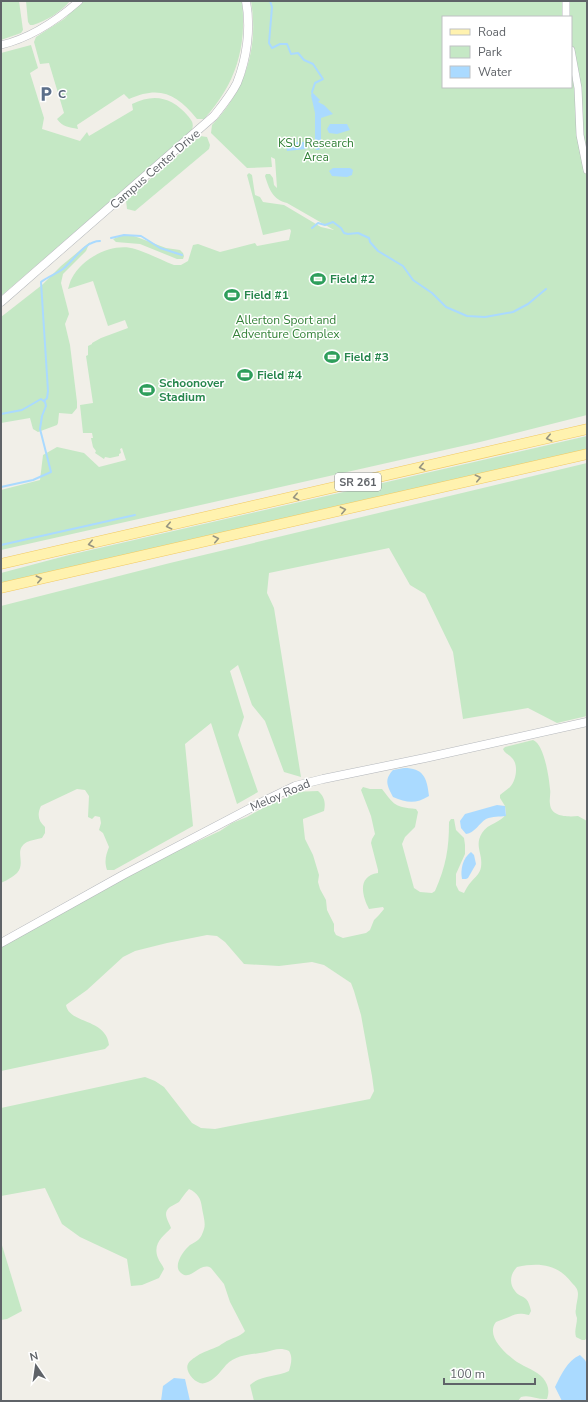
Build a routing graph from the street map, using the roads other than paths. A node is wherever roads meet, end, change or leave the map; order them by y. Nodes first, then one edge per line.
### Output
1 (79, 1) edge
2 (246, 1) edge
3 (566, 1) edge
4 (566, 16) edge
5 (1, 45) edge
6 (572, 55) edge
7 (587, 170) edge
8 (1, 302) edge
9 (587, 429) edge
10 (587, 454) edge
11 (1, 564) edge
12 (1, 588) edge
13 (587, 722) edge
14 (1, 943) edge

1 - 5 street
2 - 8 street, Campus Center Drive
3 - 4 street
6 - 7 street
9 -> 11 main road, SR 261
12 -> 10 main road, SR 261
13 - 14 street, Meloy Road

